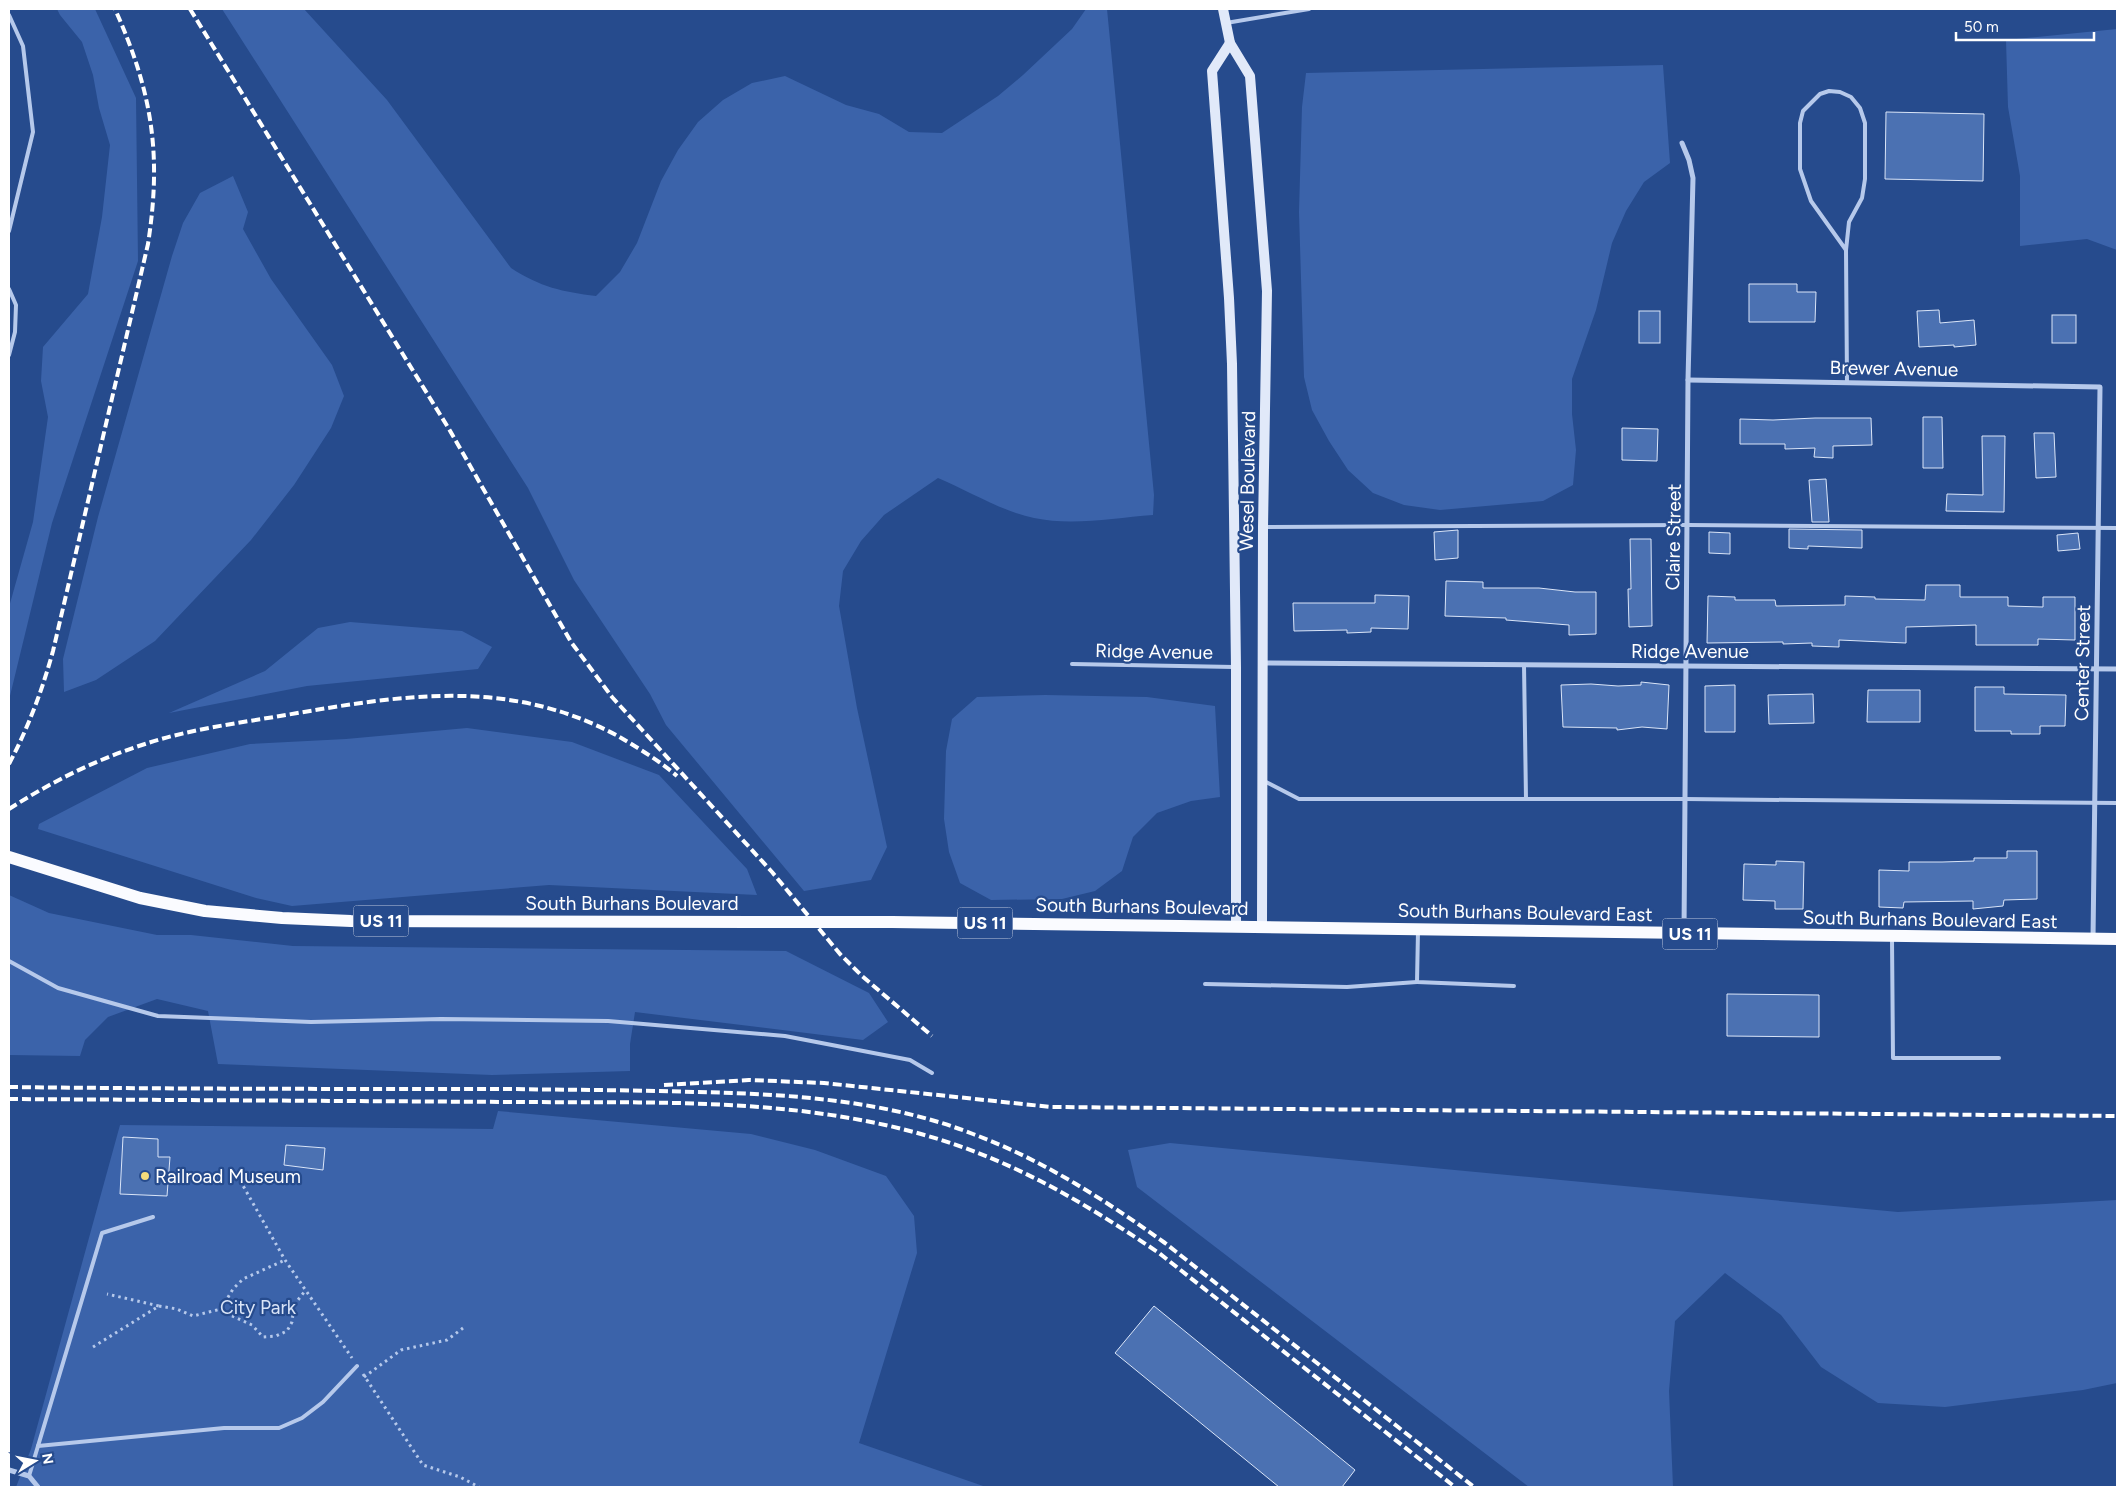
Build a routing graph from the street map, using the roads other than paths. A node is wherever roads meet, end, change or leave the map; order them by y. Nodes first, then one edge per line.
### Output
1 (1223, 9) edge
2 (1309, 9) edge
3 (9, 15) edge
4 (1226, 23) junction
5 (1230, 43) junction
6 (1682, 143) dead end
7 (9, 231) edge
8 (1846, 250) junction
9 (9, 289) edge
10 (9, 355) edge
11 (1688, 380) junction
12 (1847, 382) junction
13 (2100, 387) joint
14 (1688, 525) junction
15 (1263, 527) junction
16 (2098, 528) junction
17 (2117, 528) edge
18 (1262, 663) junction
19 (1072, 664) dead end
20 (1524, 665) junction
21 (1686, 666) junction
22 (1236, 667) junction
23 (2097, 668) junction
24 (2117, 669) edge
25 (1262, 780) junction
26 (1526, 799) junction
27 (1685, 799) junction
28 (2095, 803) junction
29 (2117, 804) edge
30 (12, 858) edge
31 (1236, 925) junction
32 (1262, 926) junction
33 (1418, 929) junction
34 (1684, 934) junction
35 (1892, 937) junction
36 (2094, 939) junction
37 (2117, 939) edge
38 (9, 961) edge
39 (1417, 982) junction
40 (1205, 984) dead end
41 (1514, 986) dead end
42 (1999, 1058) dead end
43 (932, 1073) dead end
44 (153, 1217) dead end
45 (357, 1366) road end
46 (38, 1446) junction
47 (9, 1470) edge
48 (29, 1476) junction
49 (38, 1487) edge

1 - 4 main road, Wesel Boulevard
2 - 4 lane
3 - 7 lane
4 - 5 main road, Wesel Boulevard
5 - 15 main road, Wesel Boulevard
5 - 22 main road, Wesel Boulevard
6 - 11 street, Claire Street
8 - 8 lane
8 - 12 lane
9 - 10 lane
11 - 12 street, Brewer Avenue
11 - 14 street, Claire Street
12 - 13 street, Brewer Avenue
13 - 16 street, Center Street
14 - 15 lane
14 - 16 lane
14 - 21 street, Claire Street
15 - 18 main road, Wesel Boulevard
16 - 17 lane
16 - 23 street, Center Street
18 - 20 street, Ridge Avenue
18 - 25 main road, Wesel Boulevard
19 - 22 lane, Ridge Avenue
20 - 21 street, Ridge Avenue
20 - 26 lane
21 - 23 street, Ridge Avenue
21 - 27 street, Claire Street
22 - 31 main road, Wesel Boulevard
23 - 24 street, Ridge Avenue
23 - 28 street, Center Street
25 - 26 lane
25 - 32 main road, Wesel Boulevard
26 - 27 lane
27 - 28 lane
27 - 34 street, Claire Street
28 - 29 lane
28 - 36 street, Center Street
30 - 31 main road, South Burhans Boulevard / US 11, bridge
31 - 32 main road, South Burhans Boulevard / US 11
32 - 33 main road, South Burhans Boulevard East / US 11
33 - 34 main road, South Burhans Boulevard East / US 11
33 - 39 lane
34 - 35 main road, South Burhans Boulevard East / US 11
35 - 36 main road, South Burhans Boulevard East / US 11
35 - 42 lane
36 - 37 main road, South Burhans Boulevard East / US 11
38 - 43 lane
39 - 40 lane
39 - 41 lane
44 - 46 lane
45 - 46 lane
46 - 48 lane
47 - 48 street
48 - 49 street

